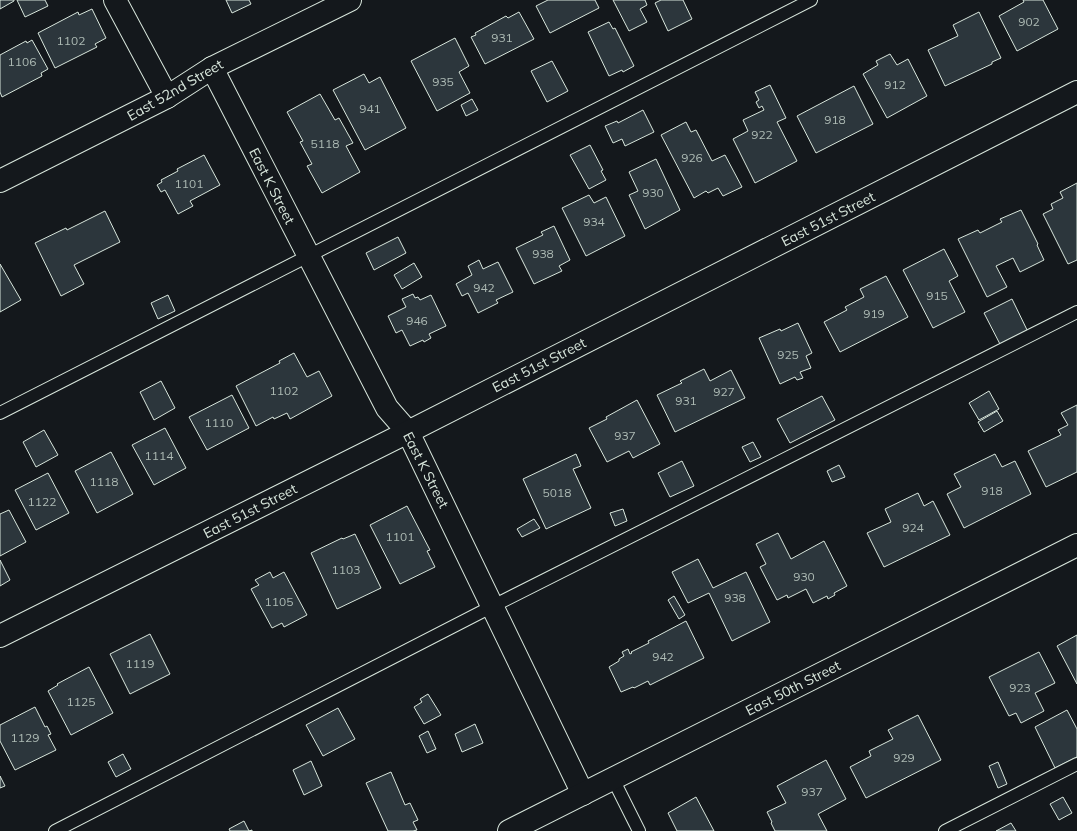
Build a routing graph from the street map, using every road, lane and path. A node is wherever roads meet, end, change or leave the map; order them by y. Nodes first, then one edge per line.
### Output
1 (115, 0) edge
2 (350, 0) edge
3 (811, 0) edge
4 (212, 68) junction
5 (1077, 92) edge
6 (167, 97) junction
7 (0, 181) edge
8 (308, 256) junction
9 (1077, 312) edge
10 (0, 413) edge
11 (408, 432) junction
12 (1077, 545) edge
13 (493, 606) junction
14 (0, 636) edge
15 (1077, 764) edge
16 (613, 779) junction
17 (584, 794) junction
18 (55, 831) edge
19 (510, 831) edge
20 (639, 831) edge
21 (945, 831) edge

1 - 6 street
2 - 4 street, East 52nd Street
3 - 8 lane
4 - 6 street, East 52nd Street
4 - 8 street, East K Street
5 - 11 street, East 51st Street
6 - 7 street, East 52nd Street
8 - 10 lane
8 - 11 street, East K Street
9 - 13 lane
11 - 13 street, East K Street
11 - 14 street, East 51st Street
12 - 16 street, East 50th Street
13 - 17 street, East K Street
13 - 18 lane
15 - 21 lane
16 - 17 street, East 50th Street
16 - 20 lane
17 - 19 street, East 50th Street

